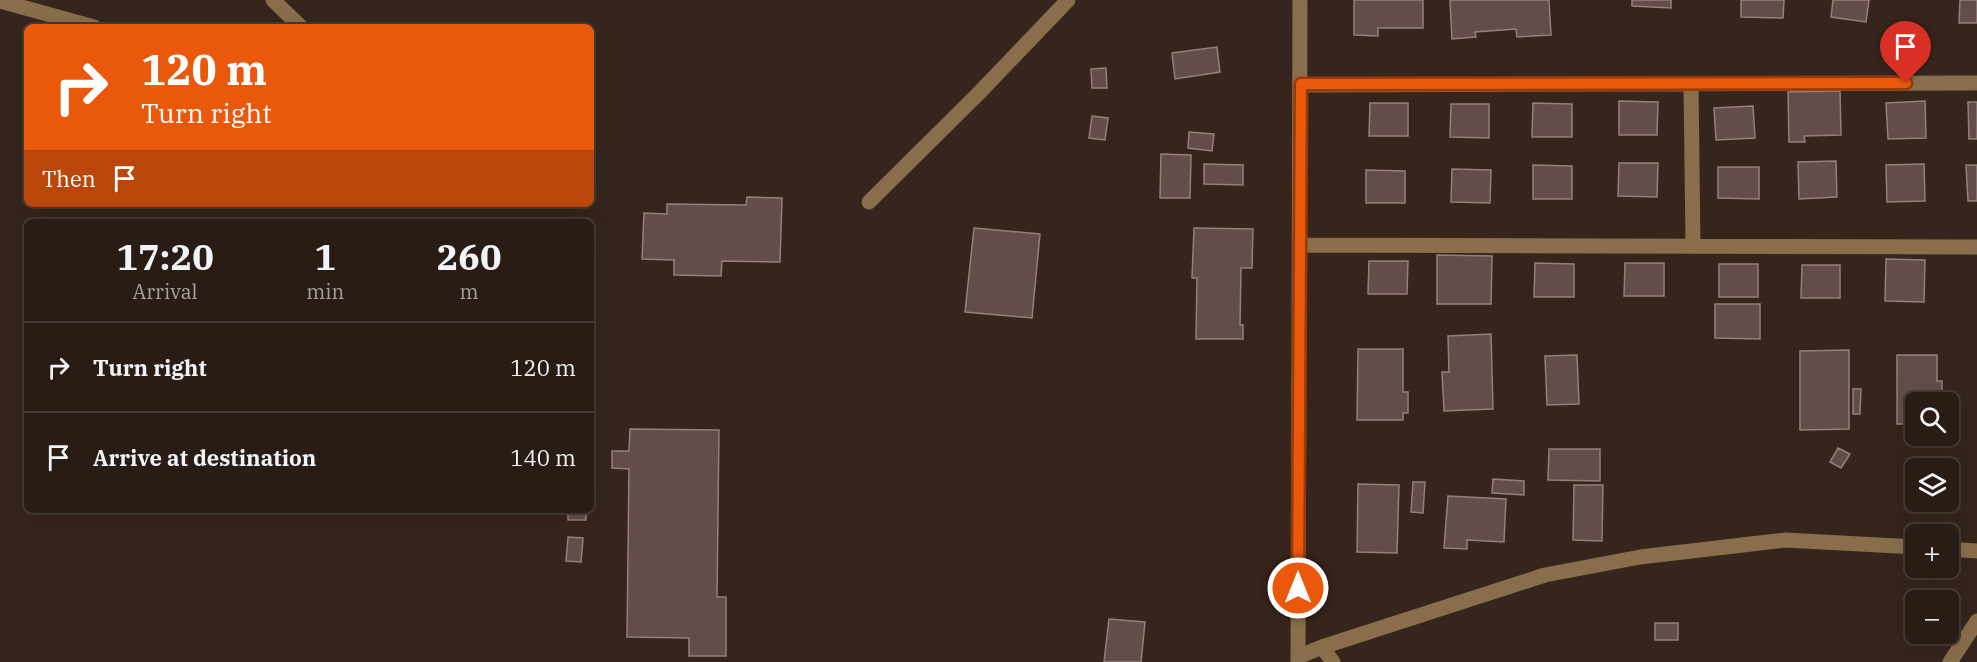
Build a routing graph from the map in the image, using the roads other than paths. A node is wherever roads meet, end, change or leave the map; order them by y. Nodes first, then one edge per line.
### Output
1 (273, 0) edge
2 (1068, 0) edge
3 (1300, 0) edge
4 (0, 1) edge
5 (83, 24) edge
6 (298, 24) edge
7 (1977, 83) edge
8 (1301, 84) junction
9 (1691, 84) junction
10 (869, 202) dead end
11 (1300, 245) junction
12 (1694, 246) junction
13 (1977, 247) edge
14 (1905, 546) edge
15 (1959, 550) edge
16 (1977, 551) edge
17 (1977, 621) edge
18 (1322, 648) junction
19 (1298, 660) edge
20 (1333, 662) edge
21 (1950, 662) edge

1 - 6 street
2 - 10 street
3 - 8 street
4 - 5 street
7 - 9 street
8 - 9 street
8 - 11 street
9 - 12 street
11 - 12 street
11 - 19 street
12 - 13 street
14 - 18 street
15 - 16 street
17 - 21 street
18 - 19 street
18 - 20 street

